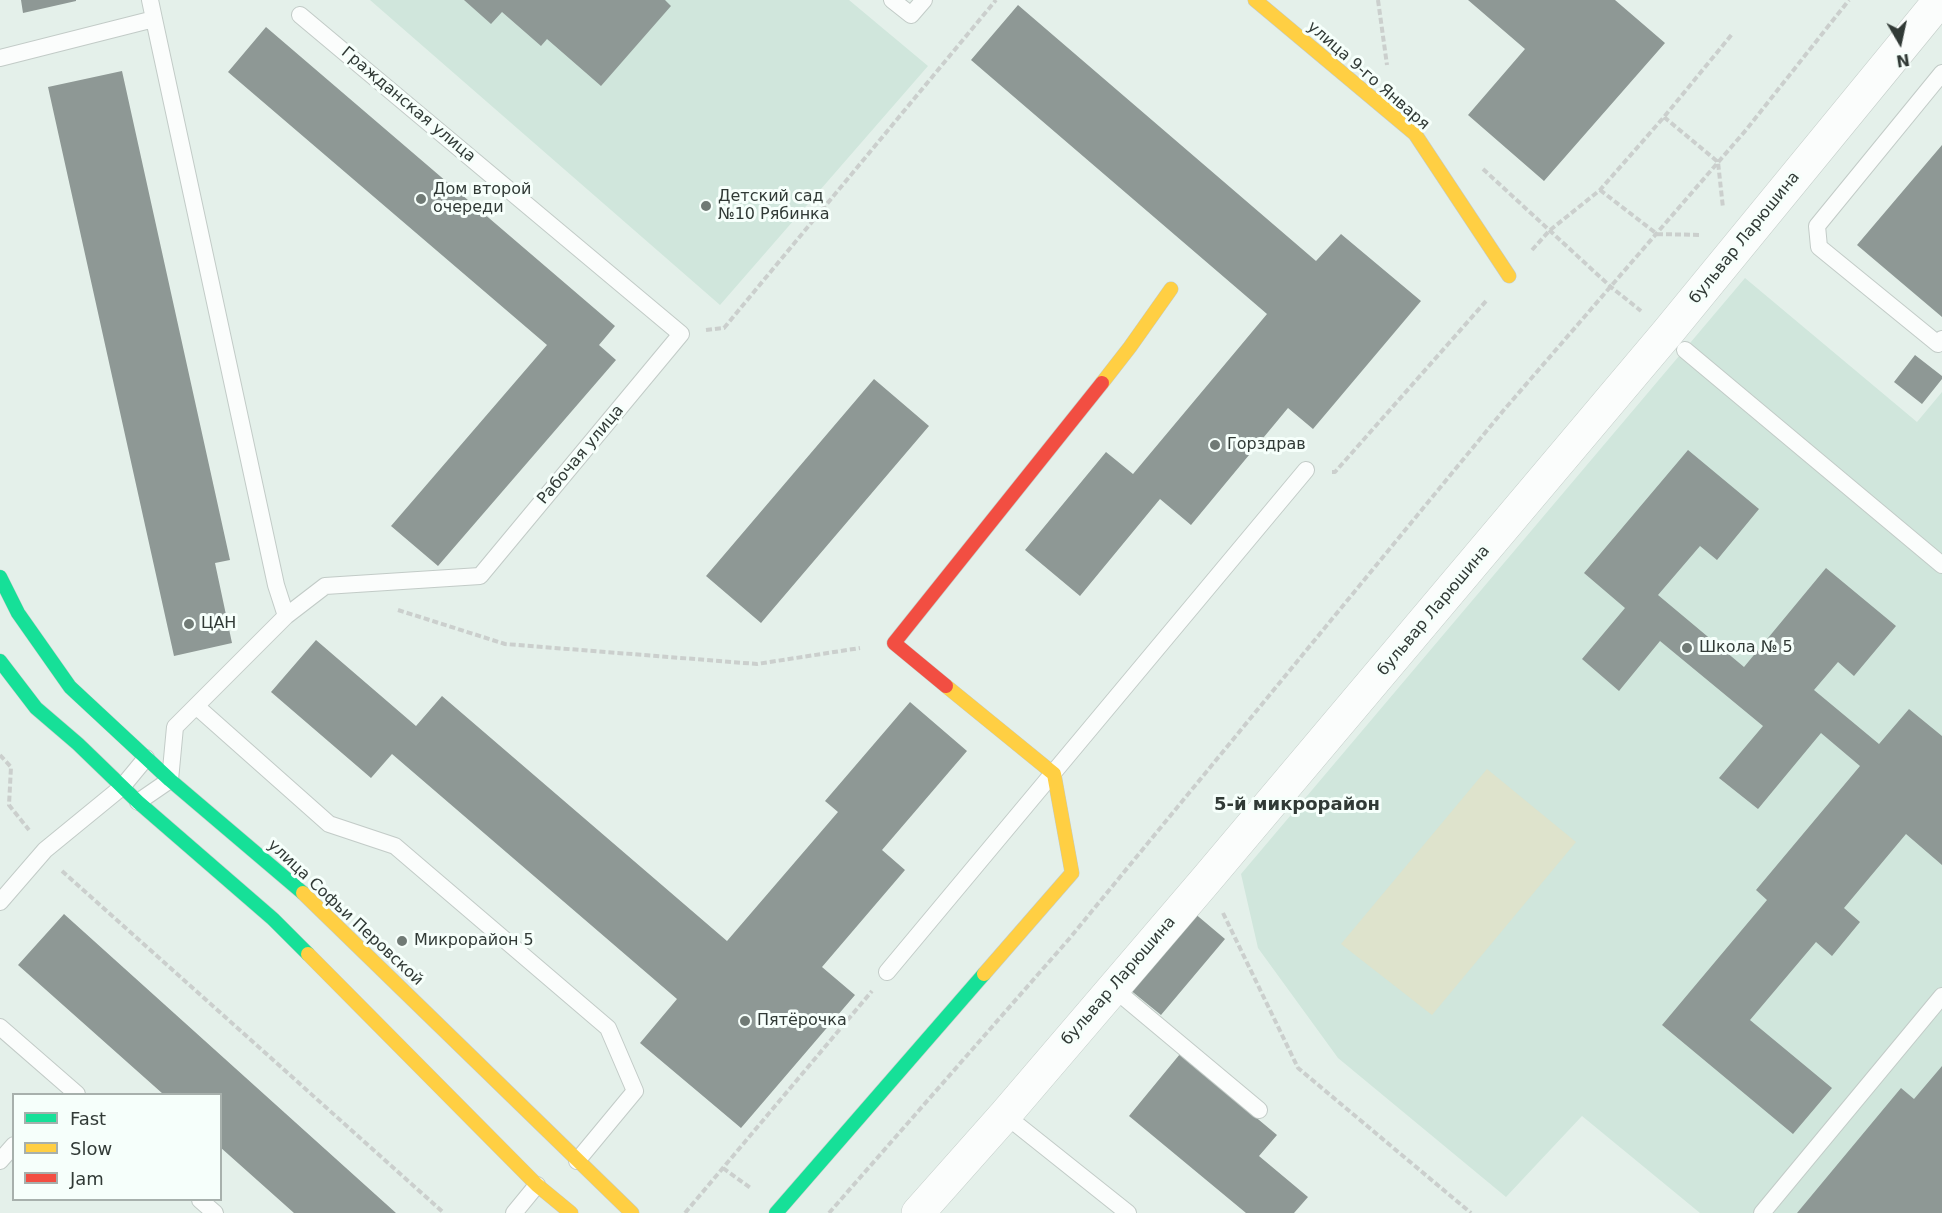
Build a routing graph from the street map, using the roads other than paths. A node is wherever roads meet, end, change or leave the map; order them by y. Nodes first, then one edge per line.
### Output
1 (150, 0) edge
2 (892, 0) edge
3 (924, 0) edge
4 (1255, 0) edge
5 (1940, 0) edge
6 (300, 15) dead end
7 (154, 19) junction
8 (0, 58) edge
9 (1942, 73) edge
10 (1509, 276) dead end
11 (1171, 288) dead end
12 (681, 334) joint
13 (1942, 339) edge
14 (1676, 341) junction
15 (1306, 470) dead end
16 (1942, 565) edge
17 (0, 577) edge
18 (286, 616) junction
19 (0, 661) edge
20 (196, 706) junction
21 (146, 758) junction
22 (1054, 774) junction
23 (170, 780) junction
24 (122, 787) junction
25 (138, 802) junction
26 (0, 902) edge
27 (887, 972) road end
28 (1116, 984) junction
29 (1942, 996) edge
30 (0, 1027) edge
31 (68, 1092) edge
32 (1259, 1110) dead end
33 (1005, 1115) junction
34 (12, 1147) edge
35 (0, 1161) edge
36 (577, 1161) junction
37 (537, 1185) junction
38 (201, 1201) edge
39 (215, 1213) edge
40 (514, 1213) edge
41 (571, 1213) edge
42 (632, 1213) edge
43 (776, 1213) edge
44 (918, 1213) edge
45 (1128, 1213) edge
46 (1762, 1213) edge

1 - 7 lane
2 - 3 lane
4 - 10 street, улица 9-го Января
5 - 14 street, бульвар Ларюшина
6 - 12 lane, Гражданская улица
7 - 8 lane
7 - 18 lane
9 - 13 lane
11 - 22 street
12 - 18 lane, Рабочая улица
14 - 16 lane
14 - 28 street, бульвар Ларюшина
15 - 22 lane
17 - 21 street, улица Софьи Перовской
18 - 20 lane
19 - 24 street
20 - 23 lane
20 - 36 lane
21 - 23 street, улица Софьи Перовской
21 - 24 lane
22 - 27 lane
22 - 43 street
23 - 25 lane
23 - 36 street, улица Софьи Перовской
24 - 25 street
24 - 26 lane
25 - 37 street
28 - 32 lane
28 - 33 street, бульвар Ларюшина
29 - 46 lane
30 - 31 lane
33 - 44 street, бульвар Ларюшина
33 - 45 lane
34 - 35 lane
36 - 42 street, улица Софьи Перовской
37 - 40 lane
37 - 41 street
38 - 39 lane

